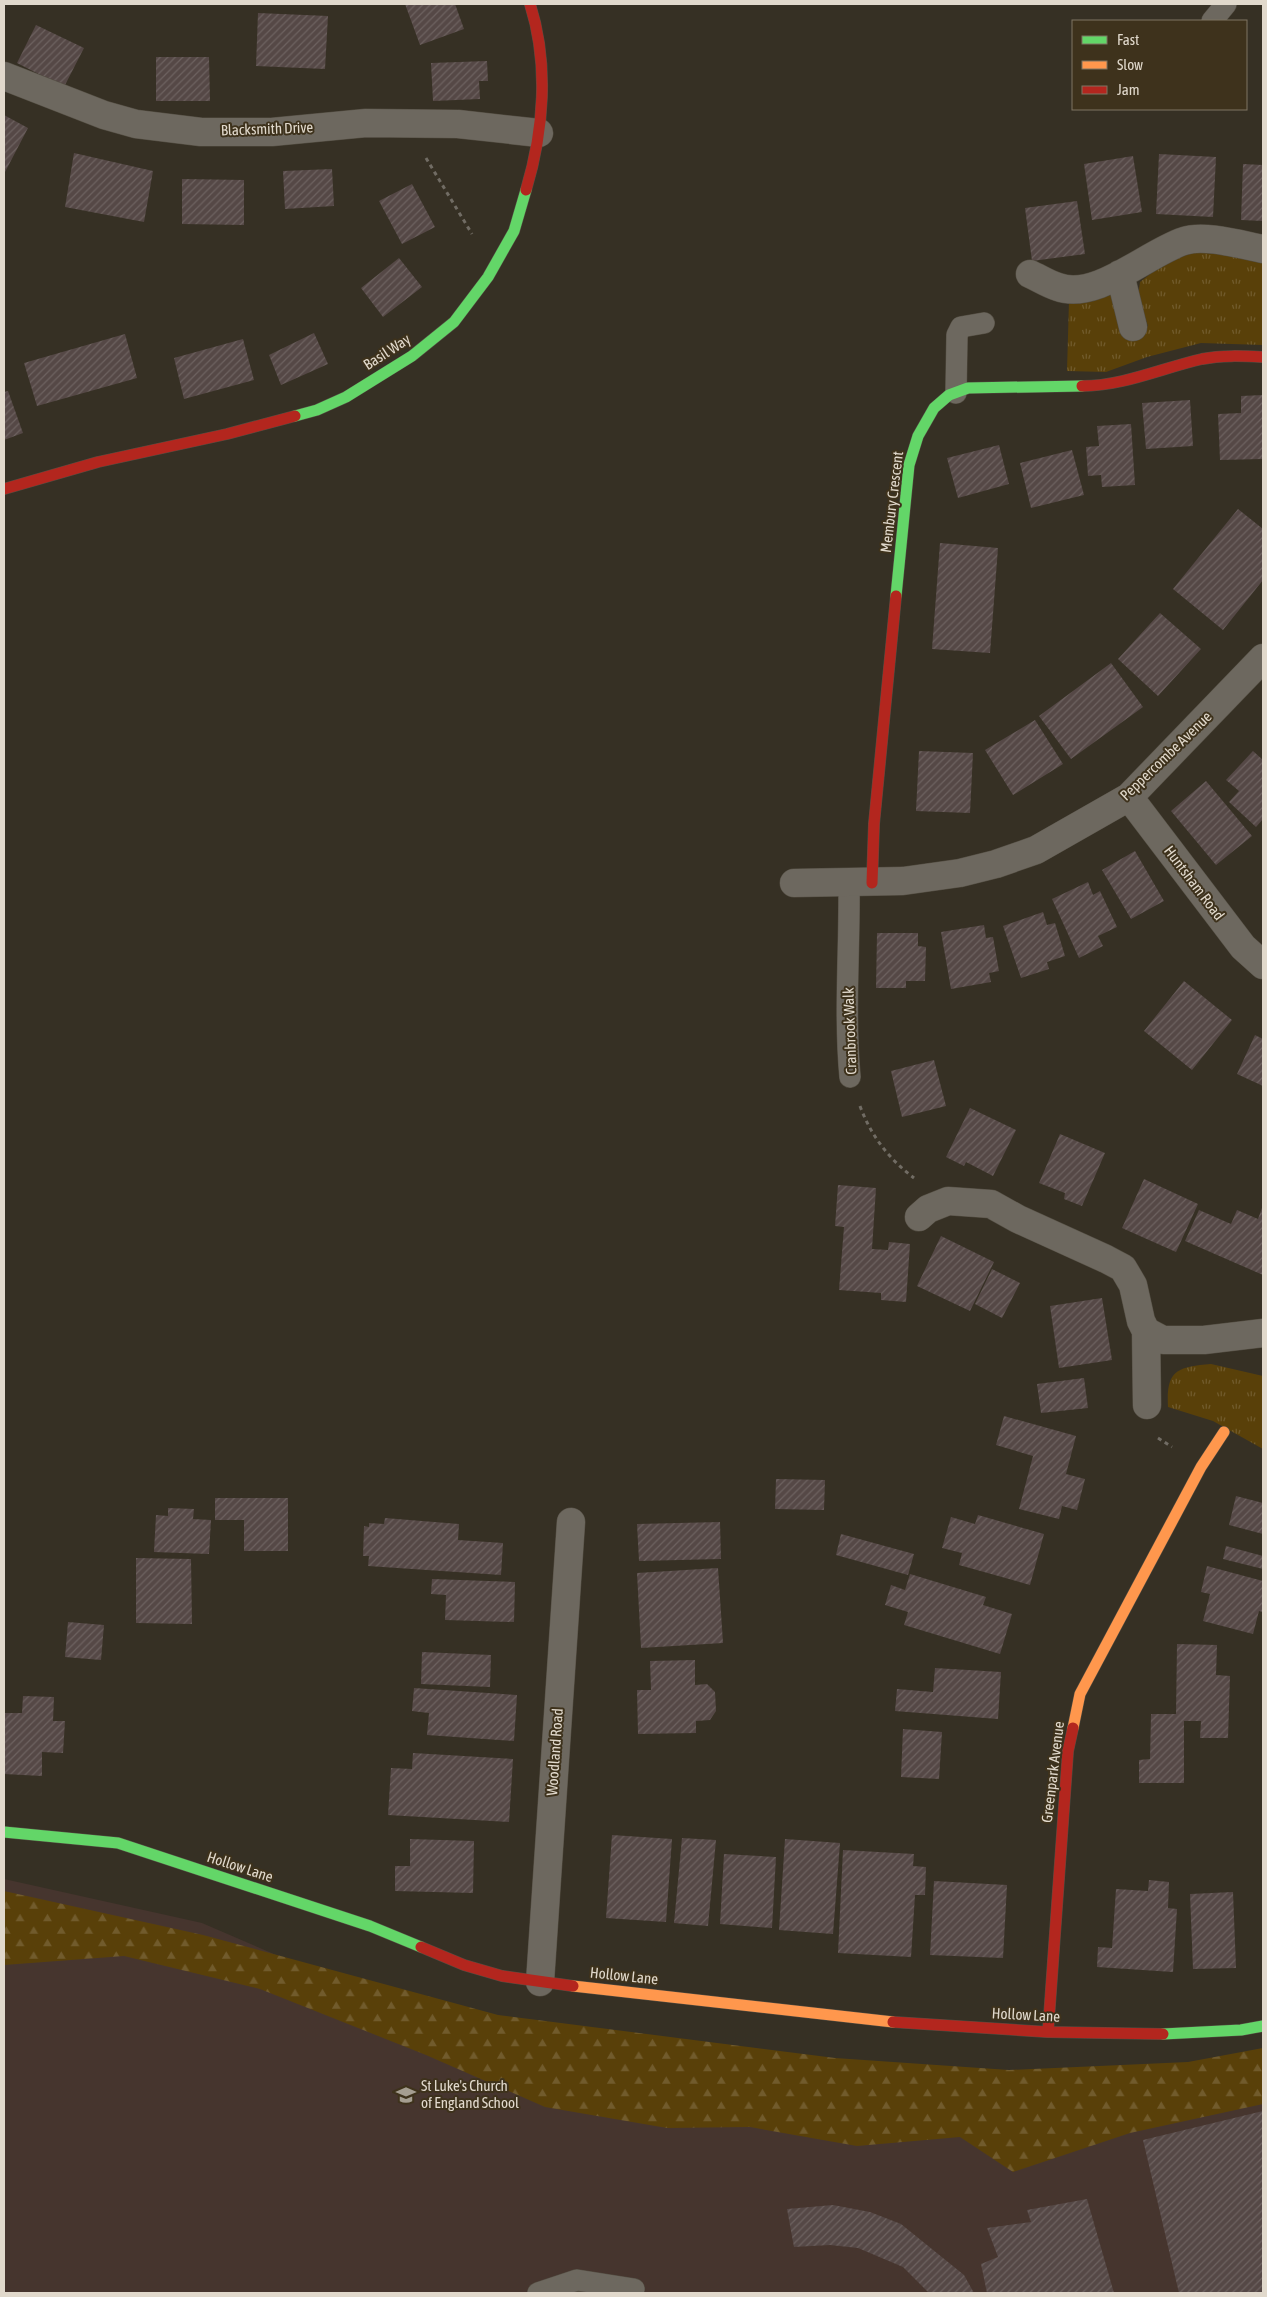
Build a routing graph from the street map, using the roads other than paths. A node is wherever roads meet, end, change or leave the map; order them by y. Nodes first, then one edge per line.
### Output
1 (530, 4) edge
2 (1226, 4) edge
3 (1213, 20) edge
4 (4, 76) edge
5 (538, 133) junction
6 (1263, 249) edge
7 (1030, 274) dead end
8 (1120, 274) junction
9 (984, 323) dead end
10 (1133, 327) dead end
11 (1263, 357) edge
12 (956, 393) junction
13 (4, 489) edge
14 (1263, 658) edge
15 (1129, 797) junction
16 (861, 882) junction
17 (794, 883) dead end
18 (1263, 964) edge
19 (850, 1077) road end
20 (919, 1217) dead end
21 (1146, 1331) junction
22 (1263, 1334) edge
23 (1147, 1405) road end
24 (1224, 1432) dead end
25 (571, 1522) dead end
26 (4, 1832) edge
27 (540, 1982) junction
28 (1263, 2026) edge
29 (1048, 2032) junction
30 (634, 2289) dead end
31 (538, 2293) edge

1 - 5 street, Basil Way
2 - 3 lane
4 - 5 street, Blacksmith Drive
5 - 13 street, Basil Way
6 - 8 street
7 - 8 street
8 - 10 street
9 - 12 lane
11 - 12 street, Membury Crescent
12 - 16 street, Membury Crescent
14 - 15 street, Peppercombe Avenue
15 - 16 street, Peppercombe Avenue
15 - 18 street, Huntsham Road
16 - 17 street, Peppercombe Avenue
16 - 19 lane, Cranbrook Walk
20 - 21 street
21 - 22 street
21 - 23 street
24 - 29 street, Greenpark Avenue
25 - 27 street, Woodland Road
26 - 27 street, Hollow Lane
27 - 29 street, Hollow Lane
28 - 29 street, Hollow Lane
30 - 31 lane

